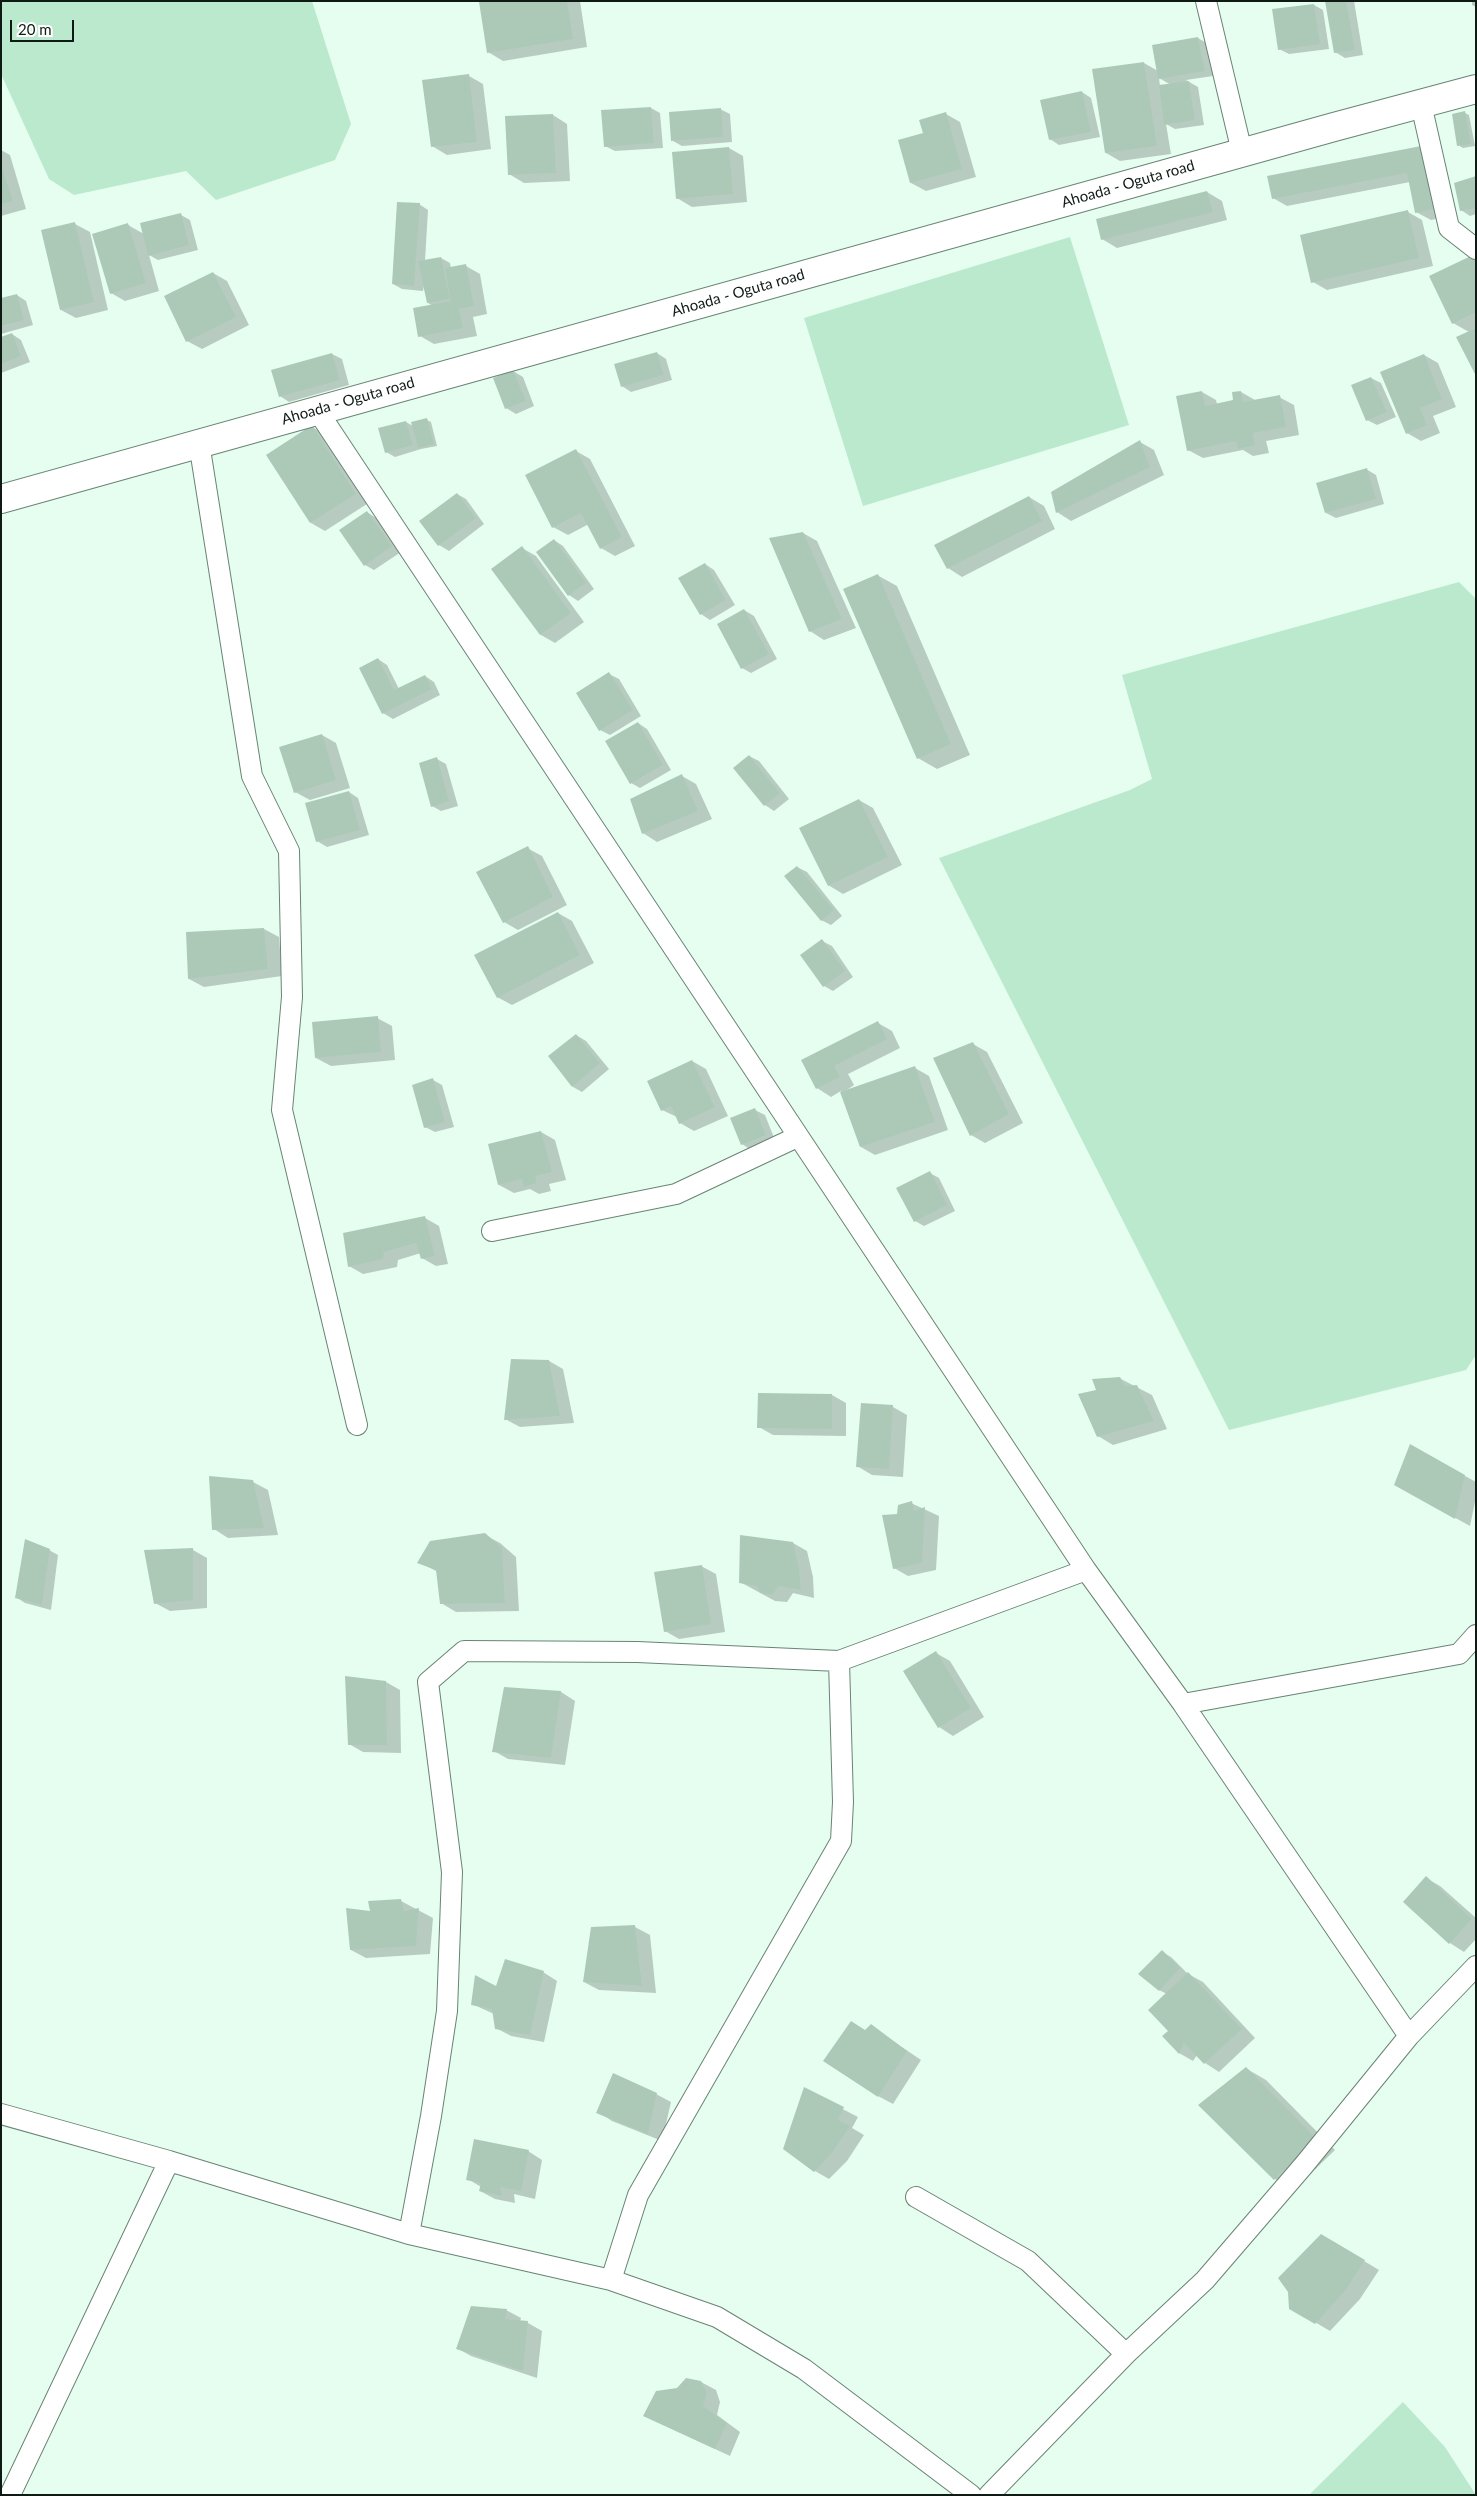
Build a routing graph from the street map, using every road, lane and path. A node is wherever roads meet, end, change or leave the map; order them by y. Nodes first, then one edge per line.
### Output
1 (1206, 1) edge
2 (1476, 89) edge
3 (1421, 104) junction
4 (1242, 152) junction
5 (1476, 249) edge
6 (317, 410) junction
7 (199, 443) junction
8 (1, 499) edge
9 (797, 1137) junction
10 (492, 1231) dead end
11 (357, 1424) dead end
12 (1086, 1570) junction
13 (1476, 1635) edge
14 (839, 1661) junction
15 (1183, 1704) junction
16 (1476, 1966) edge
17 (1409, 2036) junction
18 (1, 2114) edge
19 (169, 2160) junction
20 (916, 2197) dead end
21 (409, 2234) junction
22 (611, 2280) junction
23 (1126, 2354) junction
24 (10, 2495) edge
25 (971, 2495) edge
26 (989, 2495) edge

1 - 4 street
2 - 3 main road, Ahoada - Oguta road
3 - 4 main road, Ahoada - Oguta road
3 - 5 street
4 - 6 main road, Ahoada - Oguta road
6 - 7 main road, Ahoada - Oguta road
6 - 9 street
7 - 8 main road, Ahoada - Oguta road
7 - 11 street
9 - 10 street
9 - 12 street
12 - 14 street
12 - 15 street
13 - 15 street
14 - 21 street
14 - 22 street
15 - 17 street
16 - 17 street
17 - 23 street
18 - 19 street
19 - 21 street
19 - 24 street
20 - 23 street
21 - 22 street
22 - 25 street
23 - 26 street

